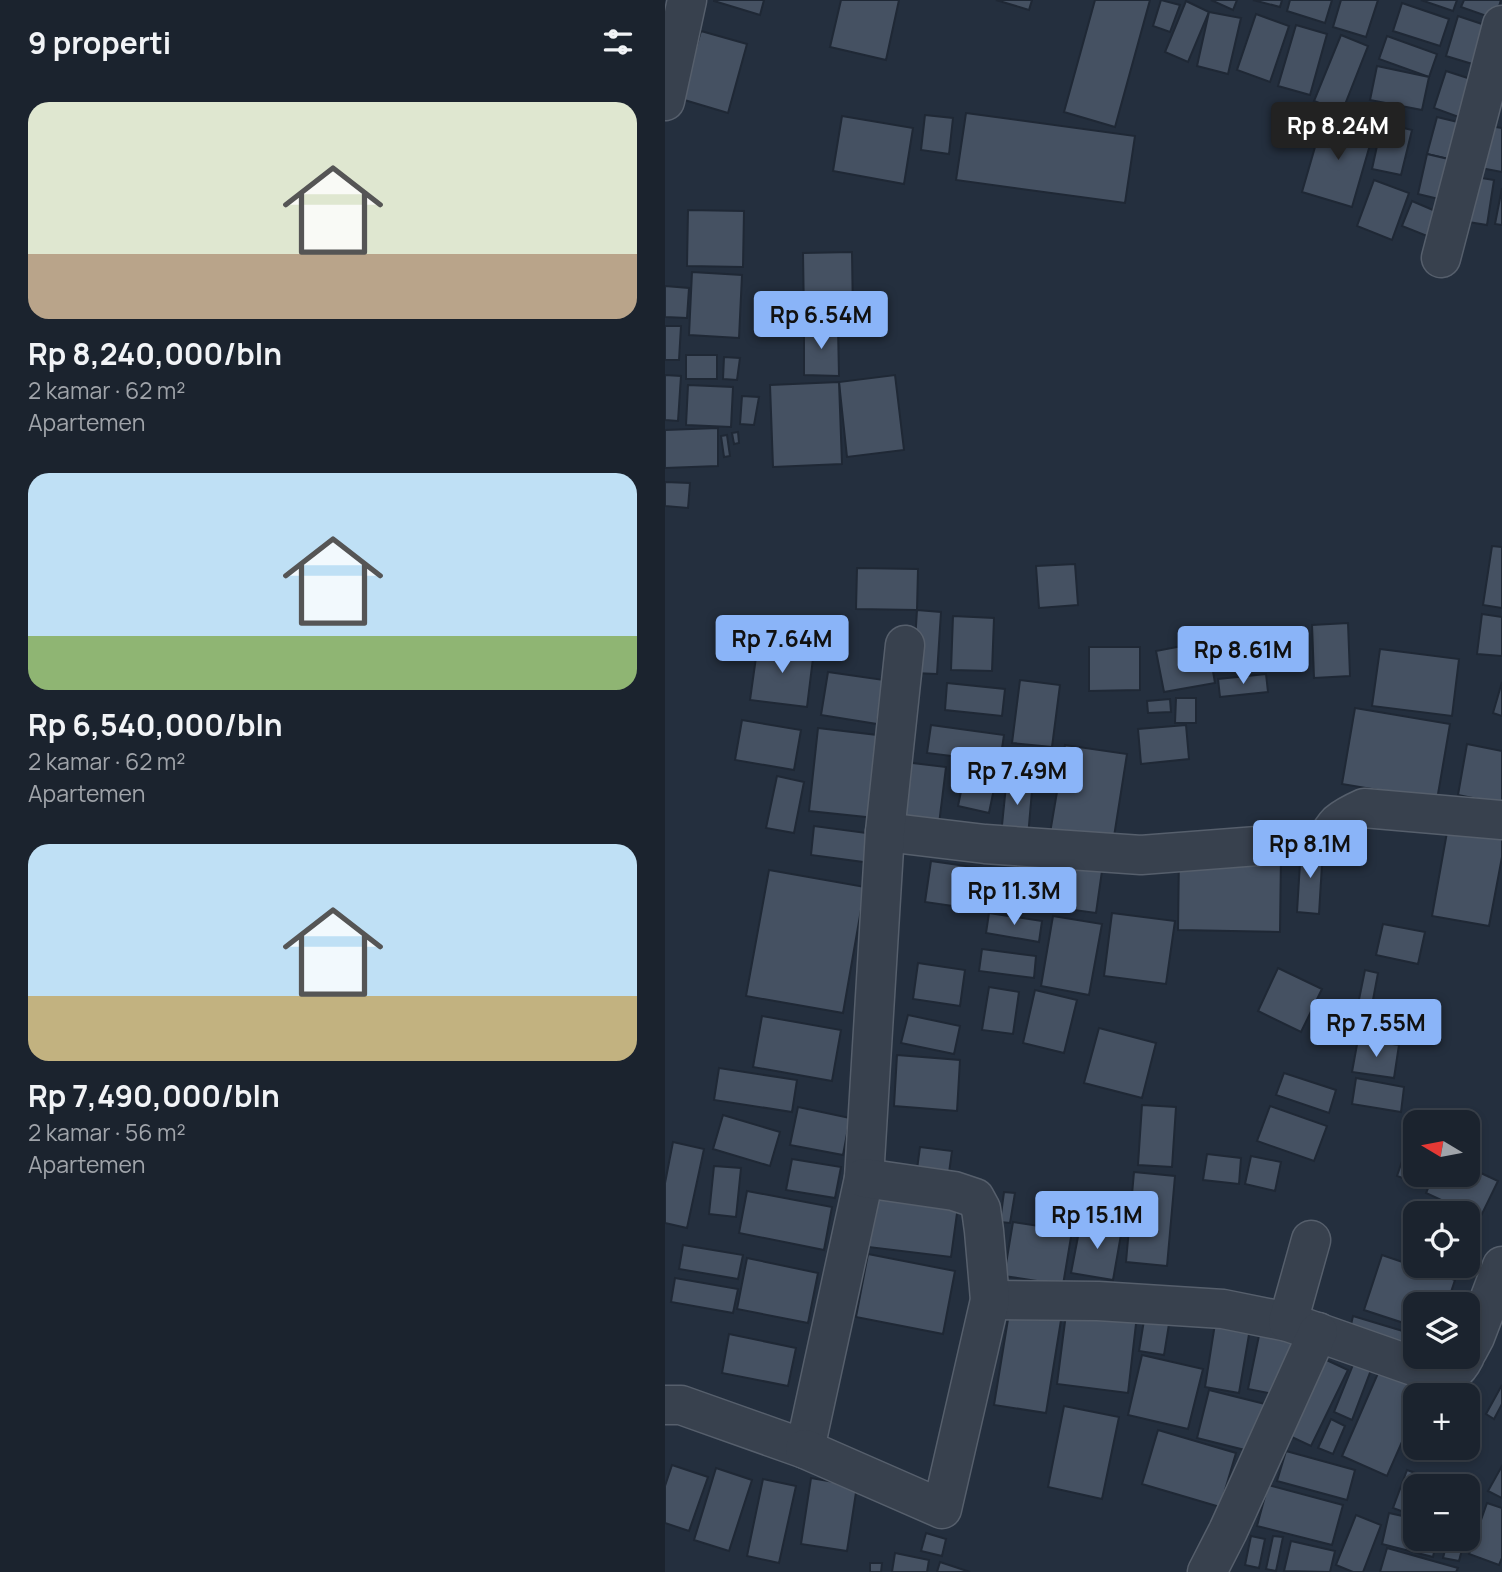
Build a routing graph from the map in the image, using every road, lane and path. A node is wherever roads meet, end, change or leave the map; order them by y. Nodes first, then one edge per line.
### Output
1 (687, 0) edge
2 (1502, 25) edge
3 (665, 101) edge
4 (1441, 258) dead end
5 (905, 645) dead end
6 (1502, 820) edge
7 (885, 832) junction
8 (864, 1178) junction
9 (1311, 1240) dead end
10 (1502, 1266) edge
11 (989, 1300) junction
12 (1480, 1324) edge
13 (1303, 1327) junction
14 (1403, 1362) edge
15 (1422, 1369) edge
16 (1456, 1369) edge
17 (665, 1405) edge
18 (805, 1449) junction
19 (1207, 1572) edge

1 - 3 street
2 - 4 street
5 - 7 street
6 - 7 street
7 - 8 street
8 - 11 street
8 - 18 street
9 - 13 street
10 - 12 street
11 - 13 street
11 - 18 street
13 - 14 street
13 - 19 street
15 - 16 street
17 - 18 street

